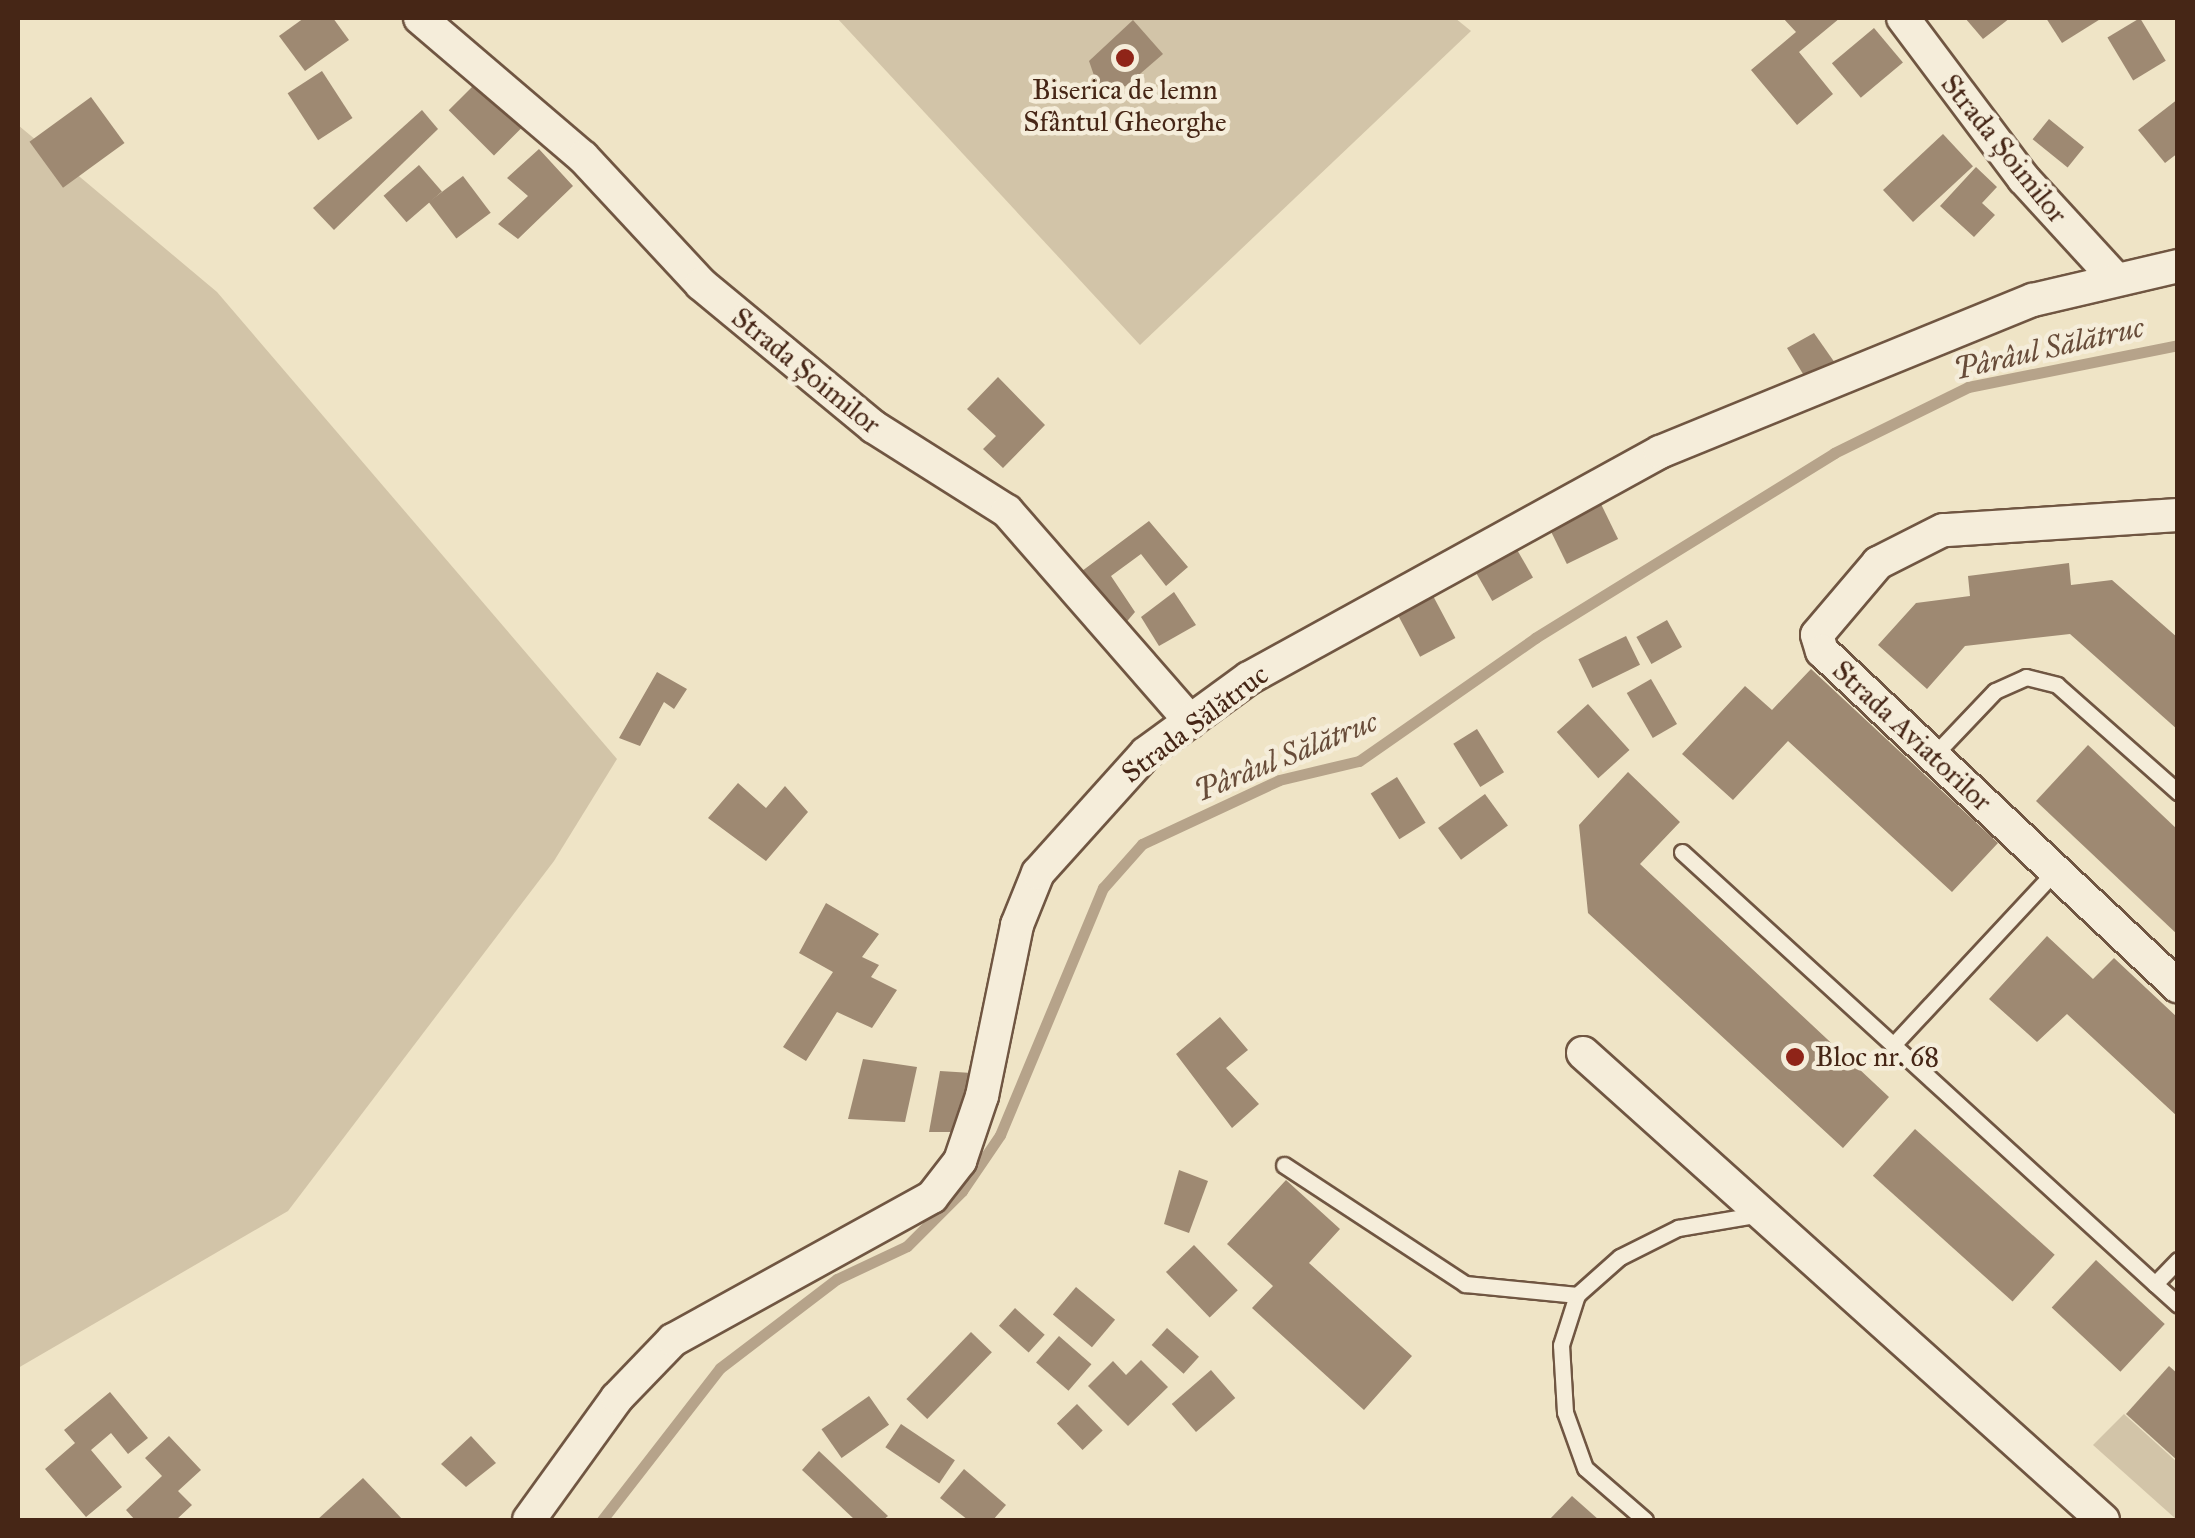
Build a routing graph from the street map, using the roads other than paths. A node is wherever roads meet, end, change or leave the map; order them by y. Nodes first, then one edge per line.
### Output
1 (420, 18) edge
2 (1903, 18) edge
3 (2178, 266) edge
4 (2112, 275) junction
5 (2178, 514) edge
6 (1190, 721) junction
7 (1934, 755) junction
8 (2178, 792) edge
9 (1682, 852) dead end
10 (2055, 871) junction
11 (2178, 986) edge
12 (1893, 1045) junction
13 (1582, 1053) dead end
14 (1284, 1164) dead end
15 (1762, 1214) junction
16 (2178, 1260) edge
17 (2154, 1284) junction
18 (1577, 1295) junction
19 (2178, 1305) edge
20 (528, 1520) edge
21 (1645, 1520) edge
22 (2104, 1520) edge

1 - 6 street, Strada Șoimilor
2 - 4 street, Strada Șoimilor
3 - 4 street, Strada Sălătruc
4 - 6 street, Strada Sălătruc
5 - 7 street, Strada Aviatorilor
6 - 20 street, Strada Sălătruc
7 - 8 lane
7 - 10 street, Strada Aviatorilor
9 - 12 lane
10 - 11 street, Strada Aviatorilor
10 - 12 lane
12 - 17 lane
13 - 15 street
14 - 18 lane
15 - 18 lane
15 - 22 street
16 - 17 lane
17 - 19 lane
18 - 21 lane

